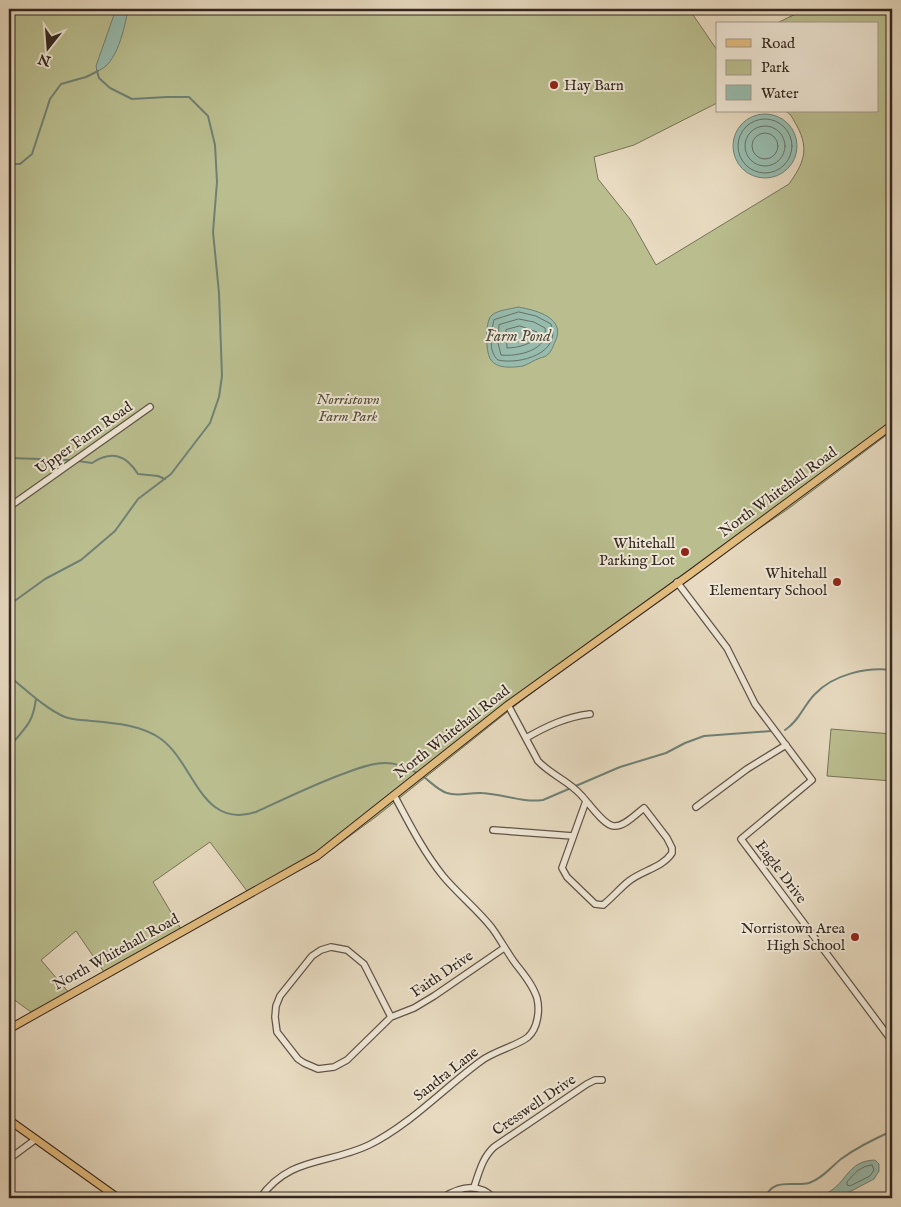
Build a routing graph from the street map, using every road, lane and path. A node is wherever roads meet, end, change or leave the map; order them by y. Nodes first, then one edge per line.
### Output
1 (150, 407) dead end
2 (892, 425) edge
3 (9, 507) edge
4 (678, 582) junction
5 (508, 705) junction
6 (590, 714) dead end
7 (526, 738) junction
8 (786, 745) junction
9 (394, 795) junction
10 (586, 801) junction
11 (696, 807) dead end
12 (493, 830) dead end
13 (573, 836) junction
14 (504, 948) junction
15 (391, 1017) junction
16 (9, 1029) edge
17 (892, 1042) edge
18 (602, 1080) dead end
19 (9, 1120) edge
20 (36, 1139) junction
21 (9, 1159) edge
22 (474, 1187) junction
23 (118, 1198) edge
24 (260, 1198) edge
25 (442, 1198) edge
26 (494, 1198) edge

1 - 3 street, Upper Farm Road
2 - 4 main road, North Whitehall Road
4 - 5 main road, North Whitehall Road
4 - 8 street, Eagle Drive
5 - 7 street
5 - 9 main road, North Whitehall Road
6 - 7 street
7 - 10 street
8 - 11 street
8 - 17 street, Eagle Drive
9 - 14 street, Sandra Lane
9 - 16 main road, North Whitehall Road
10 - 13 street
10 - 13 street
12 - 13 street
14 - 15 street, Faith Drive
14 - 24 street, Sandra Lane
15 - 15 street, Faith Drive
18 - 22 street, Cresswell Drive
19 - 20 main road
20 - 21 street
20 - 23 main road
22 - 25 street
22 - 26 street

